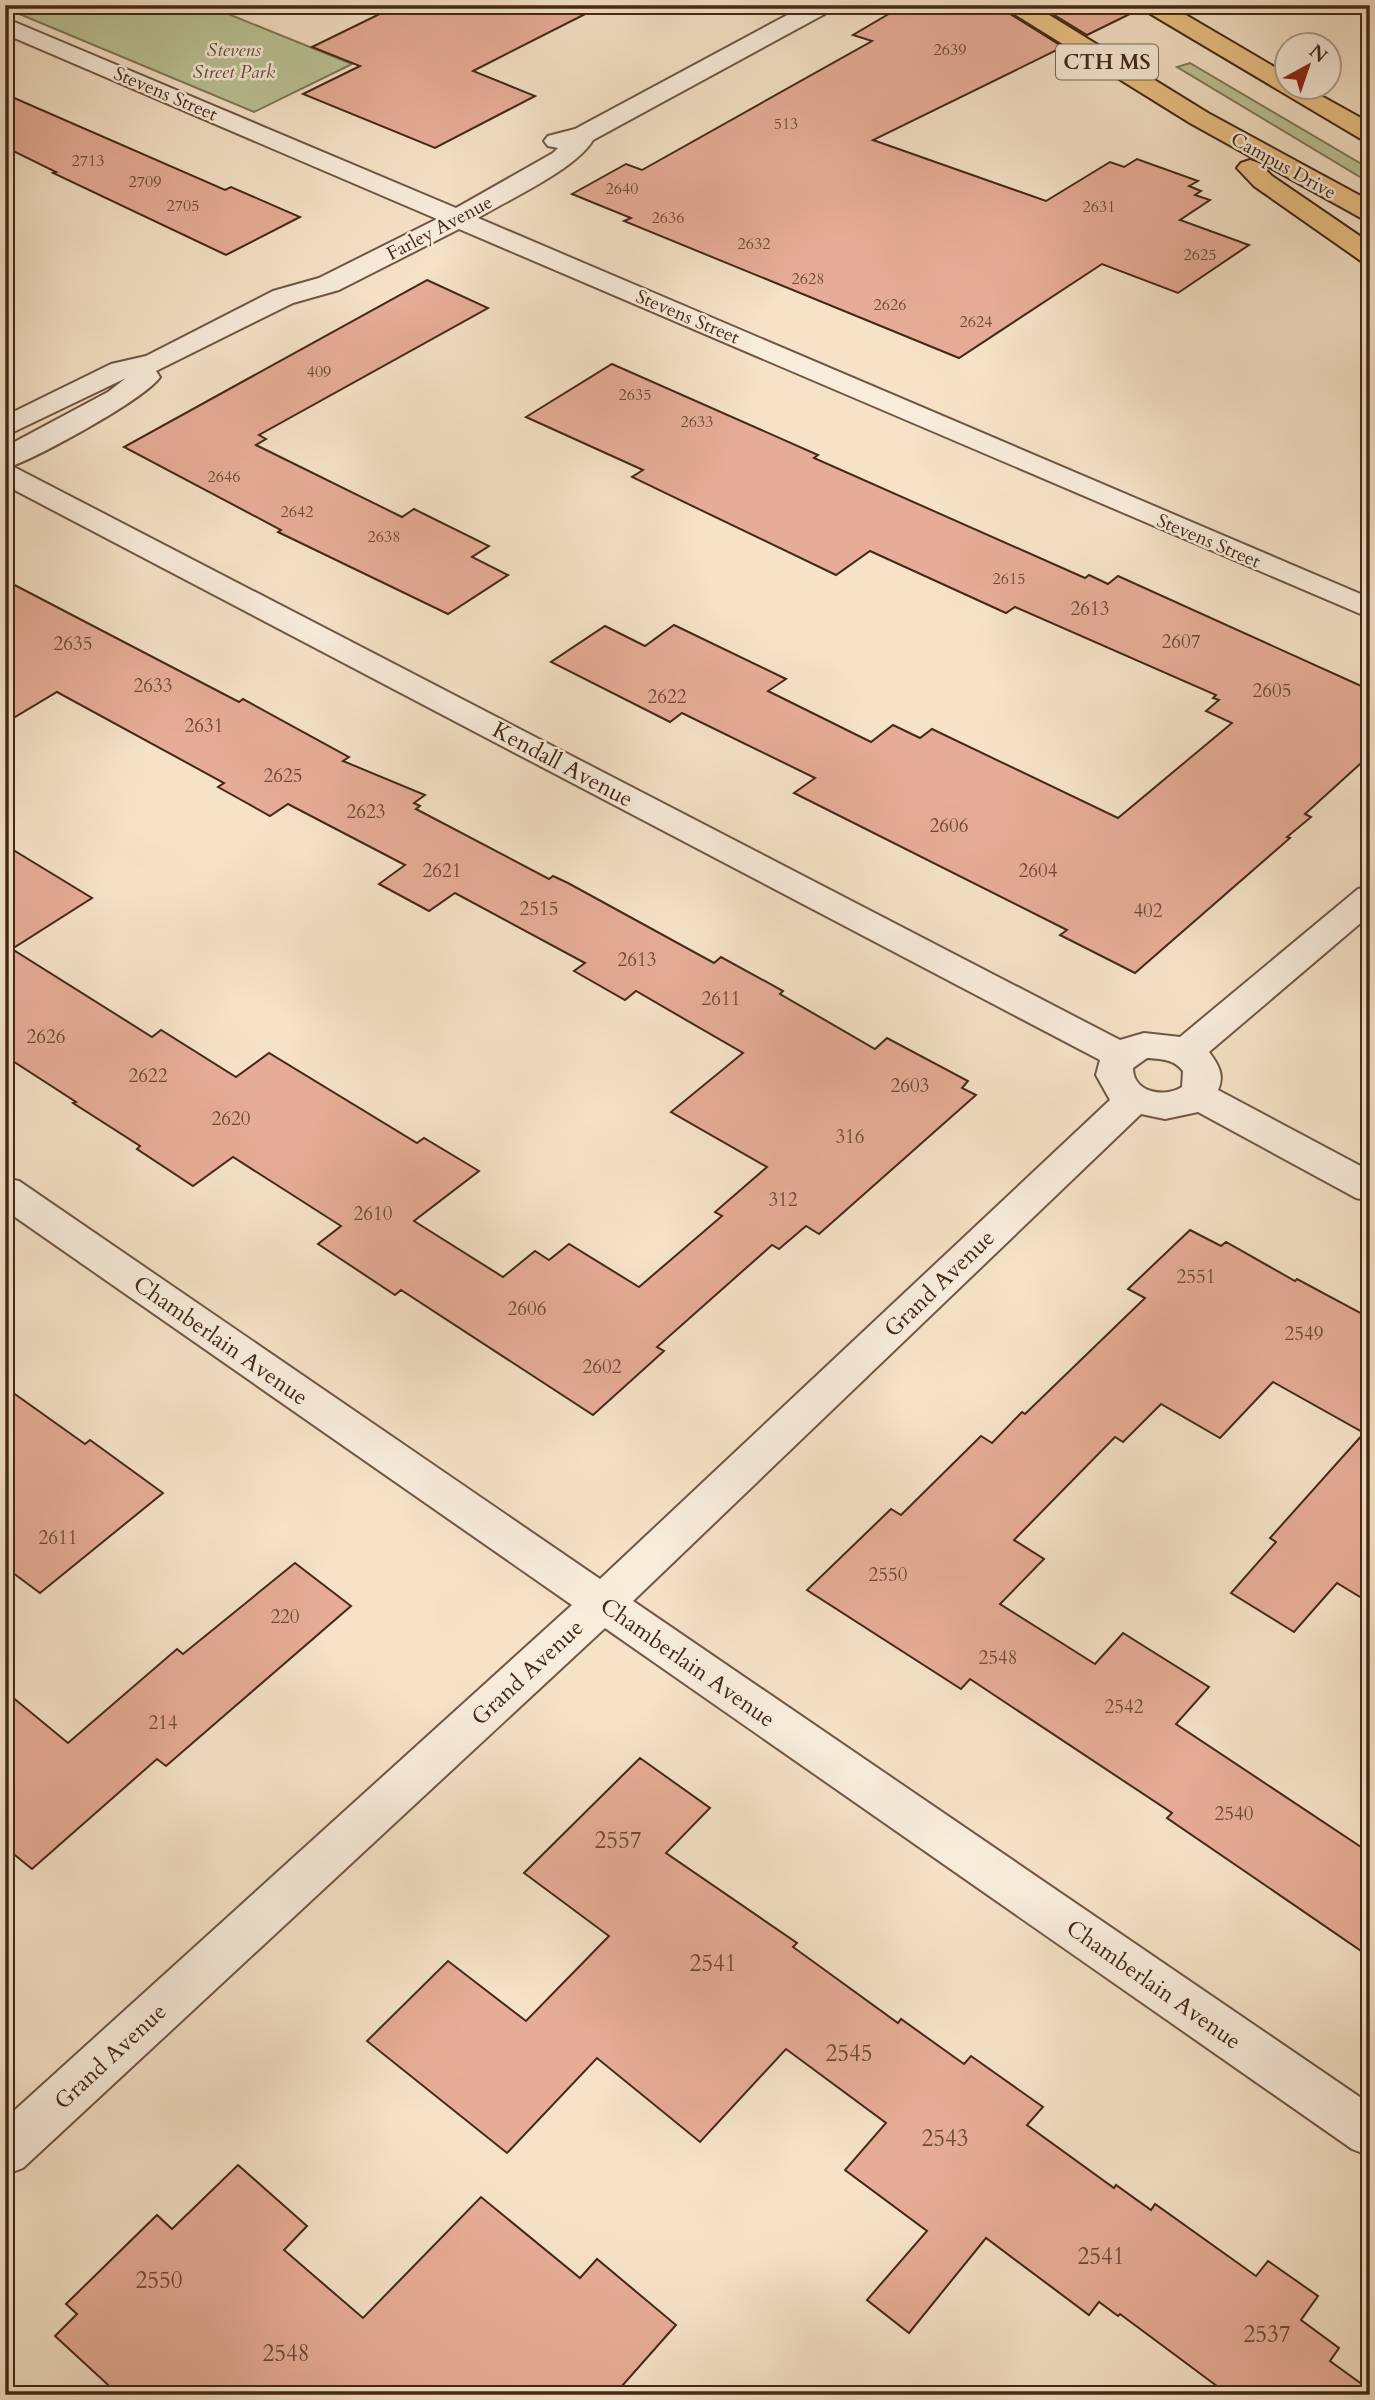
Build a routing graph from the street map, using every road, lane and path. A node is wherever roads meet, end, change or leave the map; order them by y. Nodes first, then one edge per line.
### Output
1 (824, 5) edge
2 (1016, 5) edge
3 (1152, 5) edge
4 (5, 25) edge
5 (1274, 78) edge
6 (1314, 102) edge
7 (1325, 102) edge
8 (1199, 118) junction
9 (1370, 120) edge
10 (1370, 134) edge
11 (583, 135) junction
12 (483, 175) dead end
13 (438, 198) junction
14 (1370, 212) edge
15 (459, 218) junction
16 (398, 220) dead end
17 (365, 239) dead end
18 (1370, 255) edge
19 (283, 297) junction
20 (155, 363) junction
21 (5, 427) edge
22 (5, 459) edge
23 (5, 473) edge
24 (1370, 609) edge
25 (1370, 897) edge
26 (1186, 1052) junction
27 (1121, 1056) junction
28 (1197, 1096) junction
29 (1134, 1099) junction
30 (1370, 1188) edge
31 (5, 1191) edge
32 (603, 1603) junction
33 (1370, 2133) edge
34 (5, 2152) edge

1 - 11 street, Farley Avenue
2 - 8 main road, CTH MS
3 - 5 main road, CTH MS
4 - 13 street, Stevens Street
6 - 10 main road, CTH MS
7 - 9 main road
8 - 14 main road, Campus Drive / CTH MS
8 - 18 main road
11 - 12 street, Farley Avenue
11 - 15 street, Farley Avenue
13 - 15 street, Stevens Street
13 - 16 street, Farley Avenue
15 - 19 street, Farley Avenue
15 - 24 street, Stevens Street
17 - 19 street, Farley Avenue
19 - 20 street, Farley Avenue
20 - 21 street, Farley Avenue
20 - 22 street, Farley Avenue
23 - 27 street, Kendall Avenue
25 - 26 street
26 - 27 street
26 - 28 street
27 - 29 street
28 - 29 street
28 - 30 street
29 - 32 street, Grand Avenue
31 - 32 street, Chamberlain Avenue
32 - 33 street, Chamberlain Avenue
32 - 34 street, Grand Avenue

